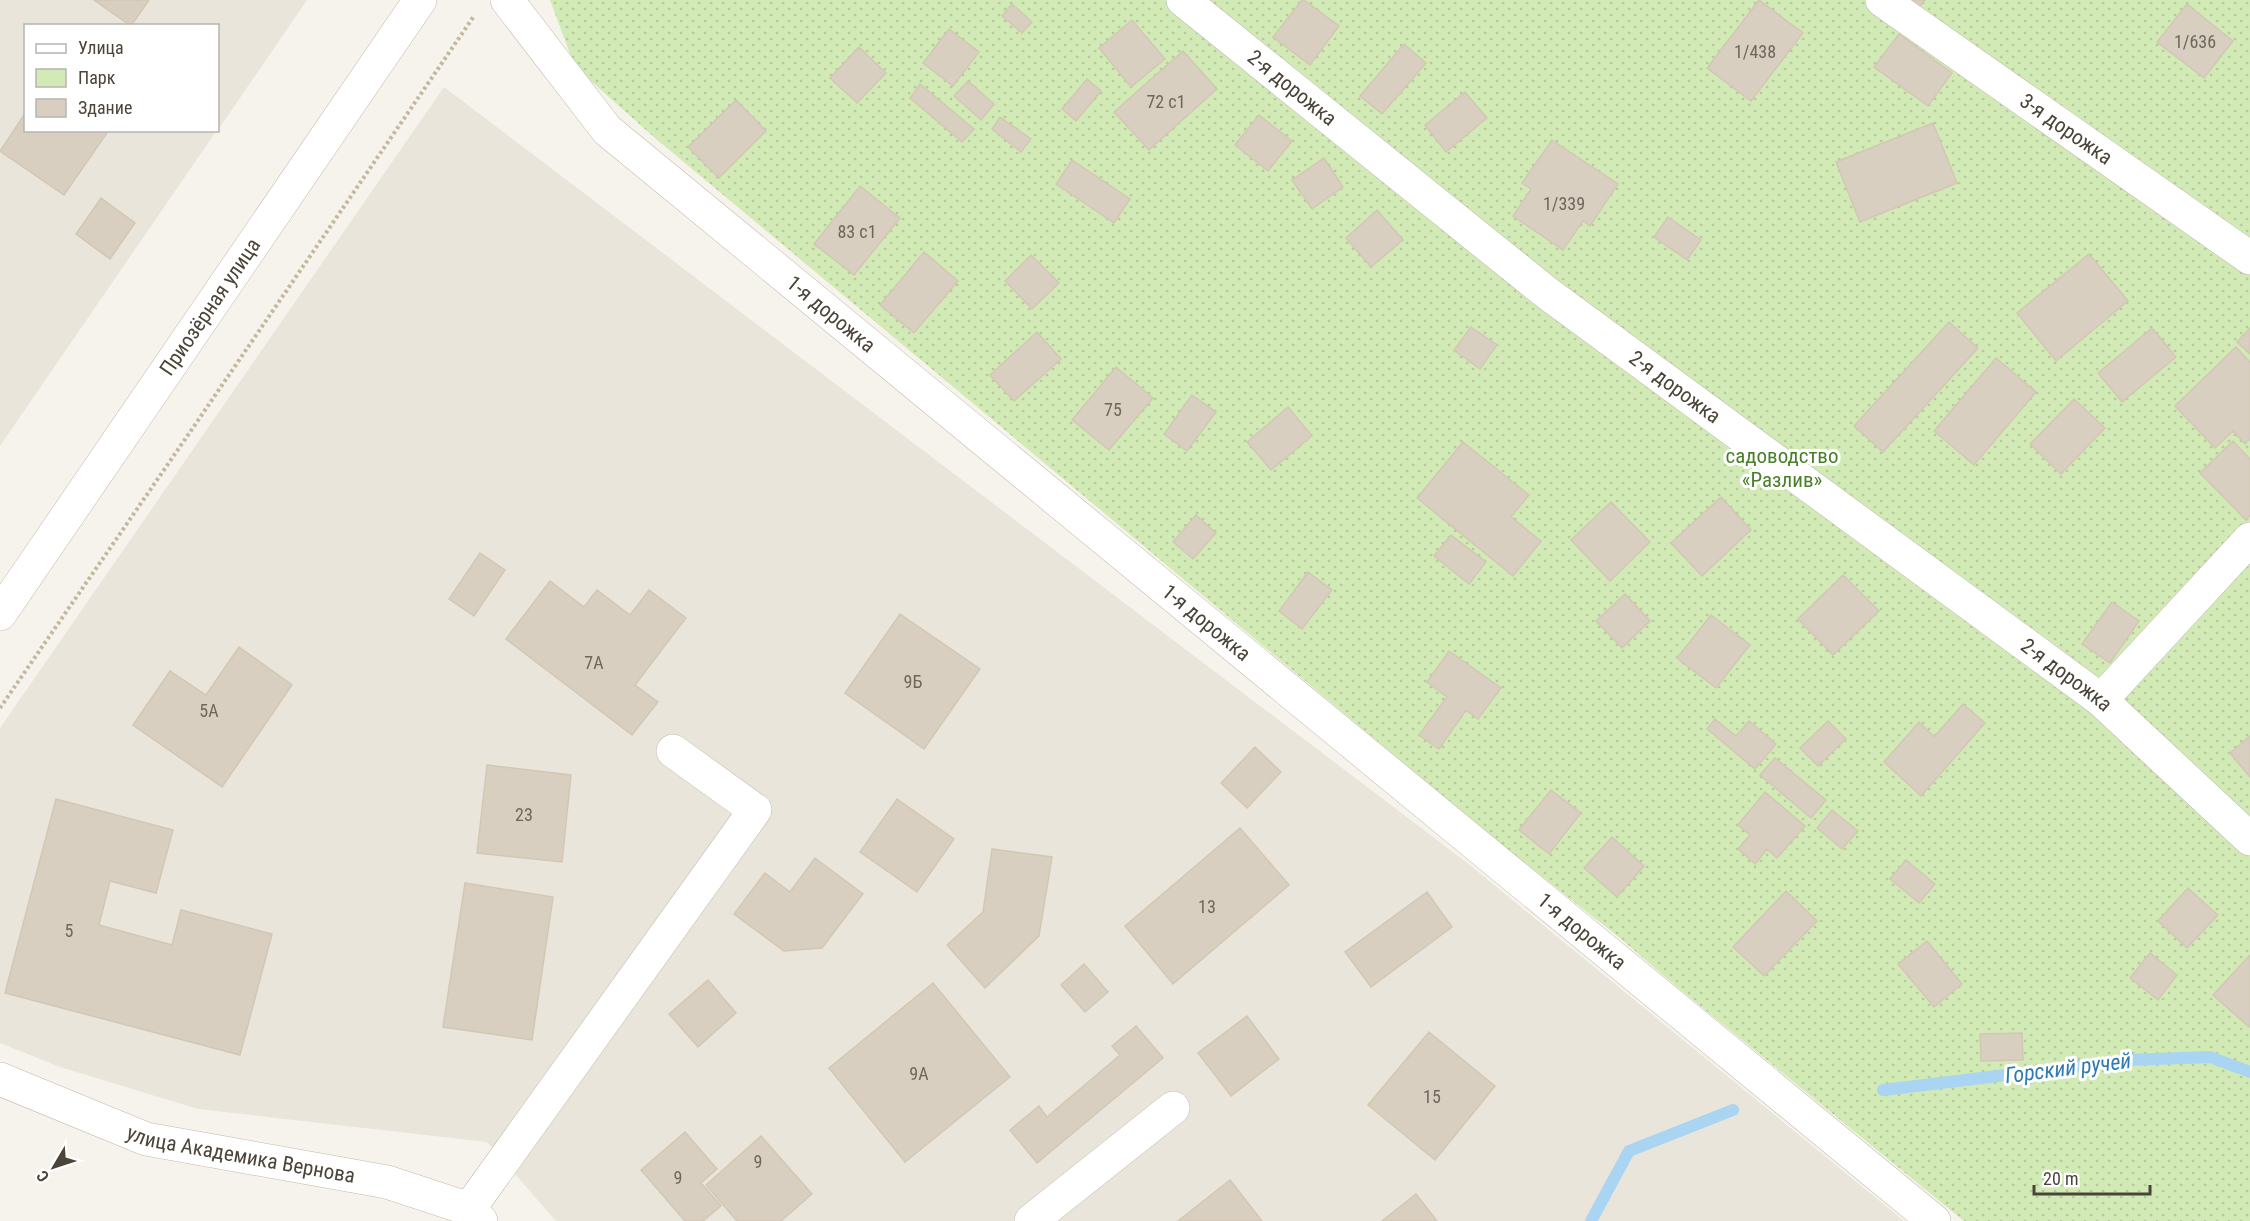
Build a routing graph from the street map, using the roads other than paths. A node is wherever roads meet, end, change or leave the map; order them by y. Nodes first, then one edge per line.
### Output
1 (420, 0) edge
2 (1183, 0) edge
3 (1882, 0) edge
4 (492, 5) edge
5 (2250, 258) edge
6 (2250, 539) edge
7 (0, 614) edge
8 (2101, 700) junction
9 (673, 751) dead end
10 (2250, 839) edge
11 (0, 1079) edge
12 (1173, 1108) dead end
13 (475, 1215) edge
14 (1031, 1221) edge
15 (1934, 1221) edge

1 - 7 street, Приозёрная улица
2 - 8 street, 2-я дорожка
3 - 5 street, 3-я дорожка
4 - 15 street, 1-я дорожка
6 - 8 street
8 - 10 street, 2-я дорожка
9 - 13 street
11 - 13 street, улица Академика Вернова
12 - 14 street

